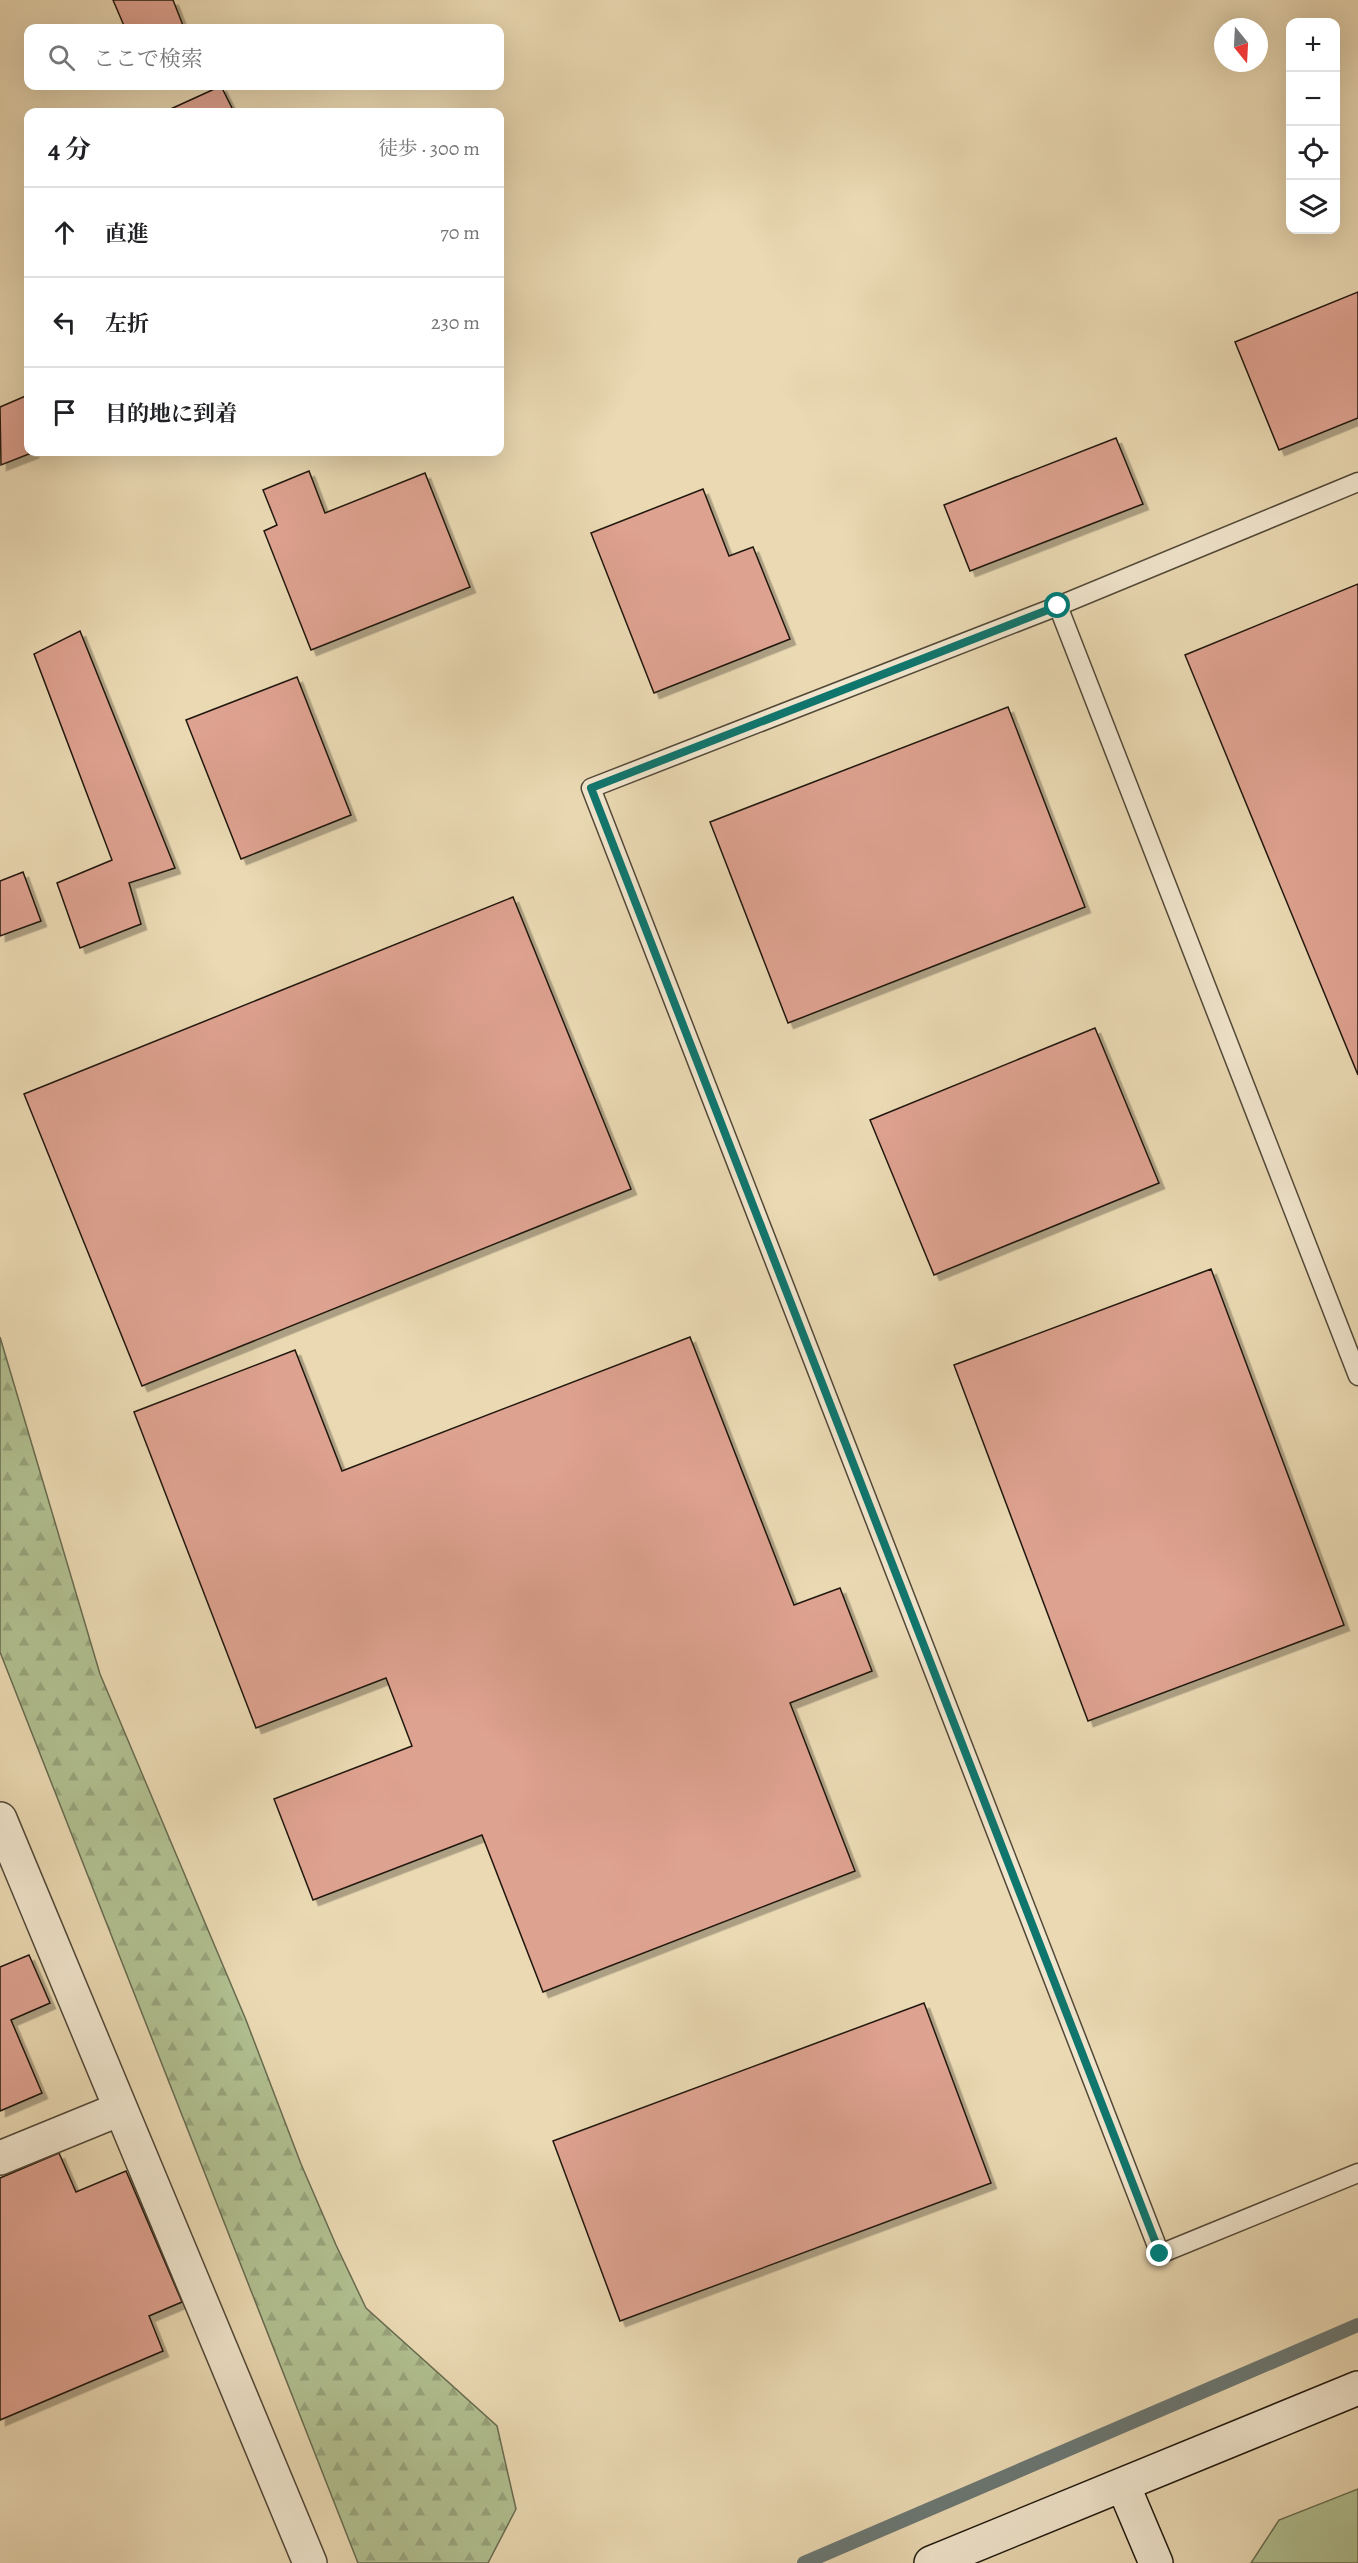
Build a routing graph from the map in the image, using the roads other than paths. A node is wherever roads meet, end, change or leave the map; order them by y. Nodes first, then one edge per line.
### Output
1 (1358, 482) edge
2 (1058, 606) junction
3 (1358, 1376) edge
4 (0, 1819) edge
5 (120, 2109) junction
6 (0, 2158) edge
7 (1358, 2173) edge
8 (1358, 2388) edge
9 (1123, 2485) junction
10 (310, 2563) edge
11 (931, 2563) edge
12 (1156, 2563) edge

1 - 2 lane
2 - 3 lane
2 - 7 lane
4 - 5 street
5 - 6 street
5 - 10 street
8 - 9 street
9 - 11 street
9 - 12 street

